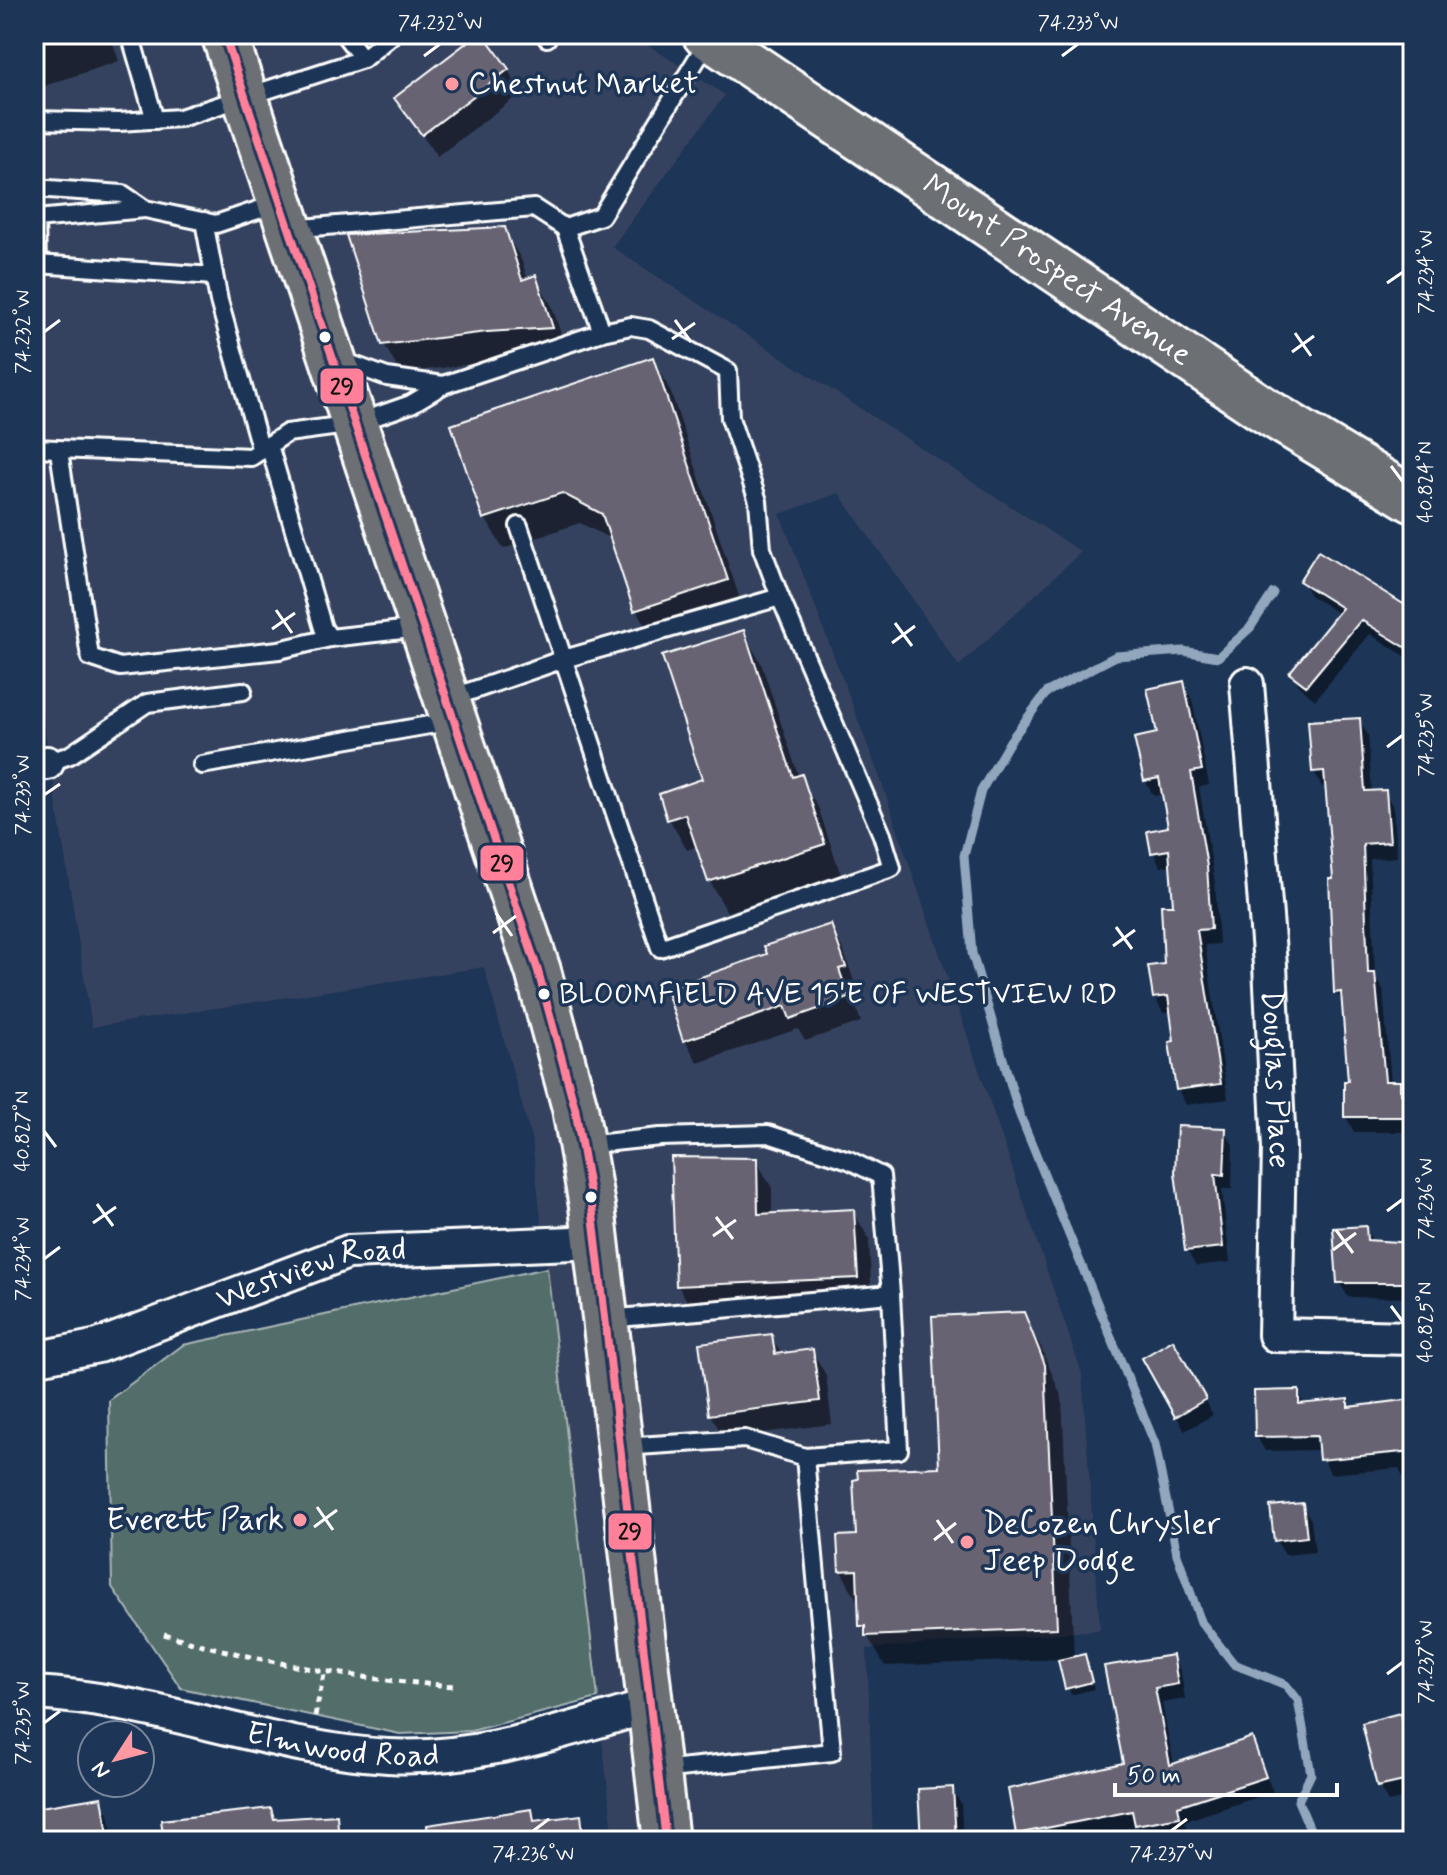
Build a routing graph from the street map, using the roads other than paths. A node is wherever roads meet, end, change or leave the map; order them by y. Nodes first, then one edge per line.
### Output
1 (130, 34) edge
2 (224, 34) edge
3 (344, 34) edge
4 (393, 34) edge
5 (708, 36) edge
6 (363, 59) junction
7 (246, 99) junction
8 (34, 120) edge
9 (155, 120) junction
10 (34, 188) edge
11 (145, 209) junction
12 (285, 216) junction
13 (204, 221) junction
14 (565, 228) junction
15 (214, 276) junction
16 (602, 332) junction
17 (332, 357) junction
18 (443, 385) junction
19 (354, 424) junction
20 (34, 448) edge
21 (265, 448) junction
22 (59, 451) junction
23 (1413, 500) edge
24 (519, 526) dead end
25 (780, 597) junction
26 (422, 627) junction
27 (330, 638) junction
28 (564, 659) junction
29 (1247, 684) dead end
30 (243, 691) dead end
31 (450, 710) junction
32 (41, 763) edge
33 (202, 765) dead end
34 (582, 1146) junction
35 (598, 1242) junction
36 (891, 1294) junction
37 (605, 1319) junction
38 (1413, 1338) edge
39 (34, 1359) edge
40 (622, 1447) junction
41 (805, 1457) junction
42 (34, 1693) edge
43 (650, 1706) junction
44 (658, 1770) junction
45 (666, 1841) edge

1 - 9 lane
2 - 7 main road
3 - 6 lane
4 - 6 lane
5 - 14 lane
5 - 23 main road, Mount Prospect Avenue
6 - 7 lane
7 - 9 lane
7 - 12 main road
8 - 9 lane
10 - 11 lane
11 - 13 lane
11 - 15 lane
12 - 13 lane
12 - 14 lane
12 - 17 main road
13 - 15 lane
14 - 16 lane
15 - 21 lane
16 - 18 lane
16 - 25 lane
17 - 18 lane
17 - 19 main road
18 - 19 lane
19 - 21 lane
19 - 26 main road
20 - 22 lane
21 - 22 lane
21 - 27 lane
22 - 27 lane
24 - 28 lane
25 - 28 lane
25 - 28 lane
26 - 27 lane
26 - 31 main road
28 - 31 lane
29 - 38 street, Douglas Place
30 - 32 lane
31 - 33 lane
31 - 34 main road
34 - 35 main road
34 - 36 lane
35 - 37 main road
35 - 39 street, Westview Road
36 - 37 lane
36 - 41 lane
37 - 40 main road
40 - 41 lane
40 - 43 main road
41 - 44 lane
42 - 43 street, Elmwood Road
43 - 44 main road
44 - 45 main road

